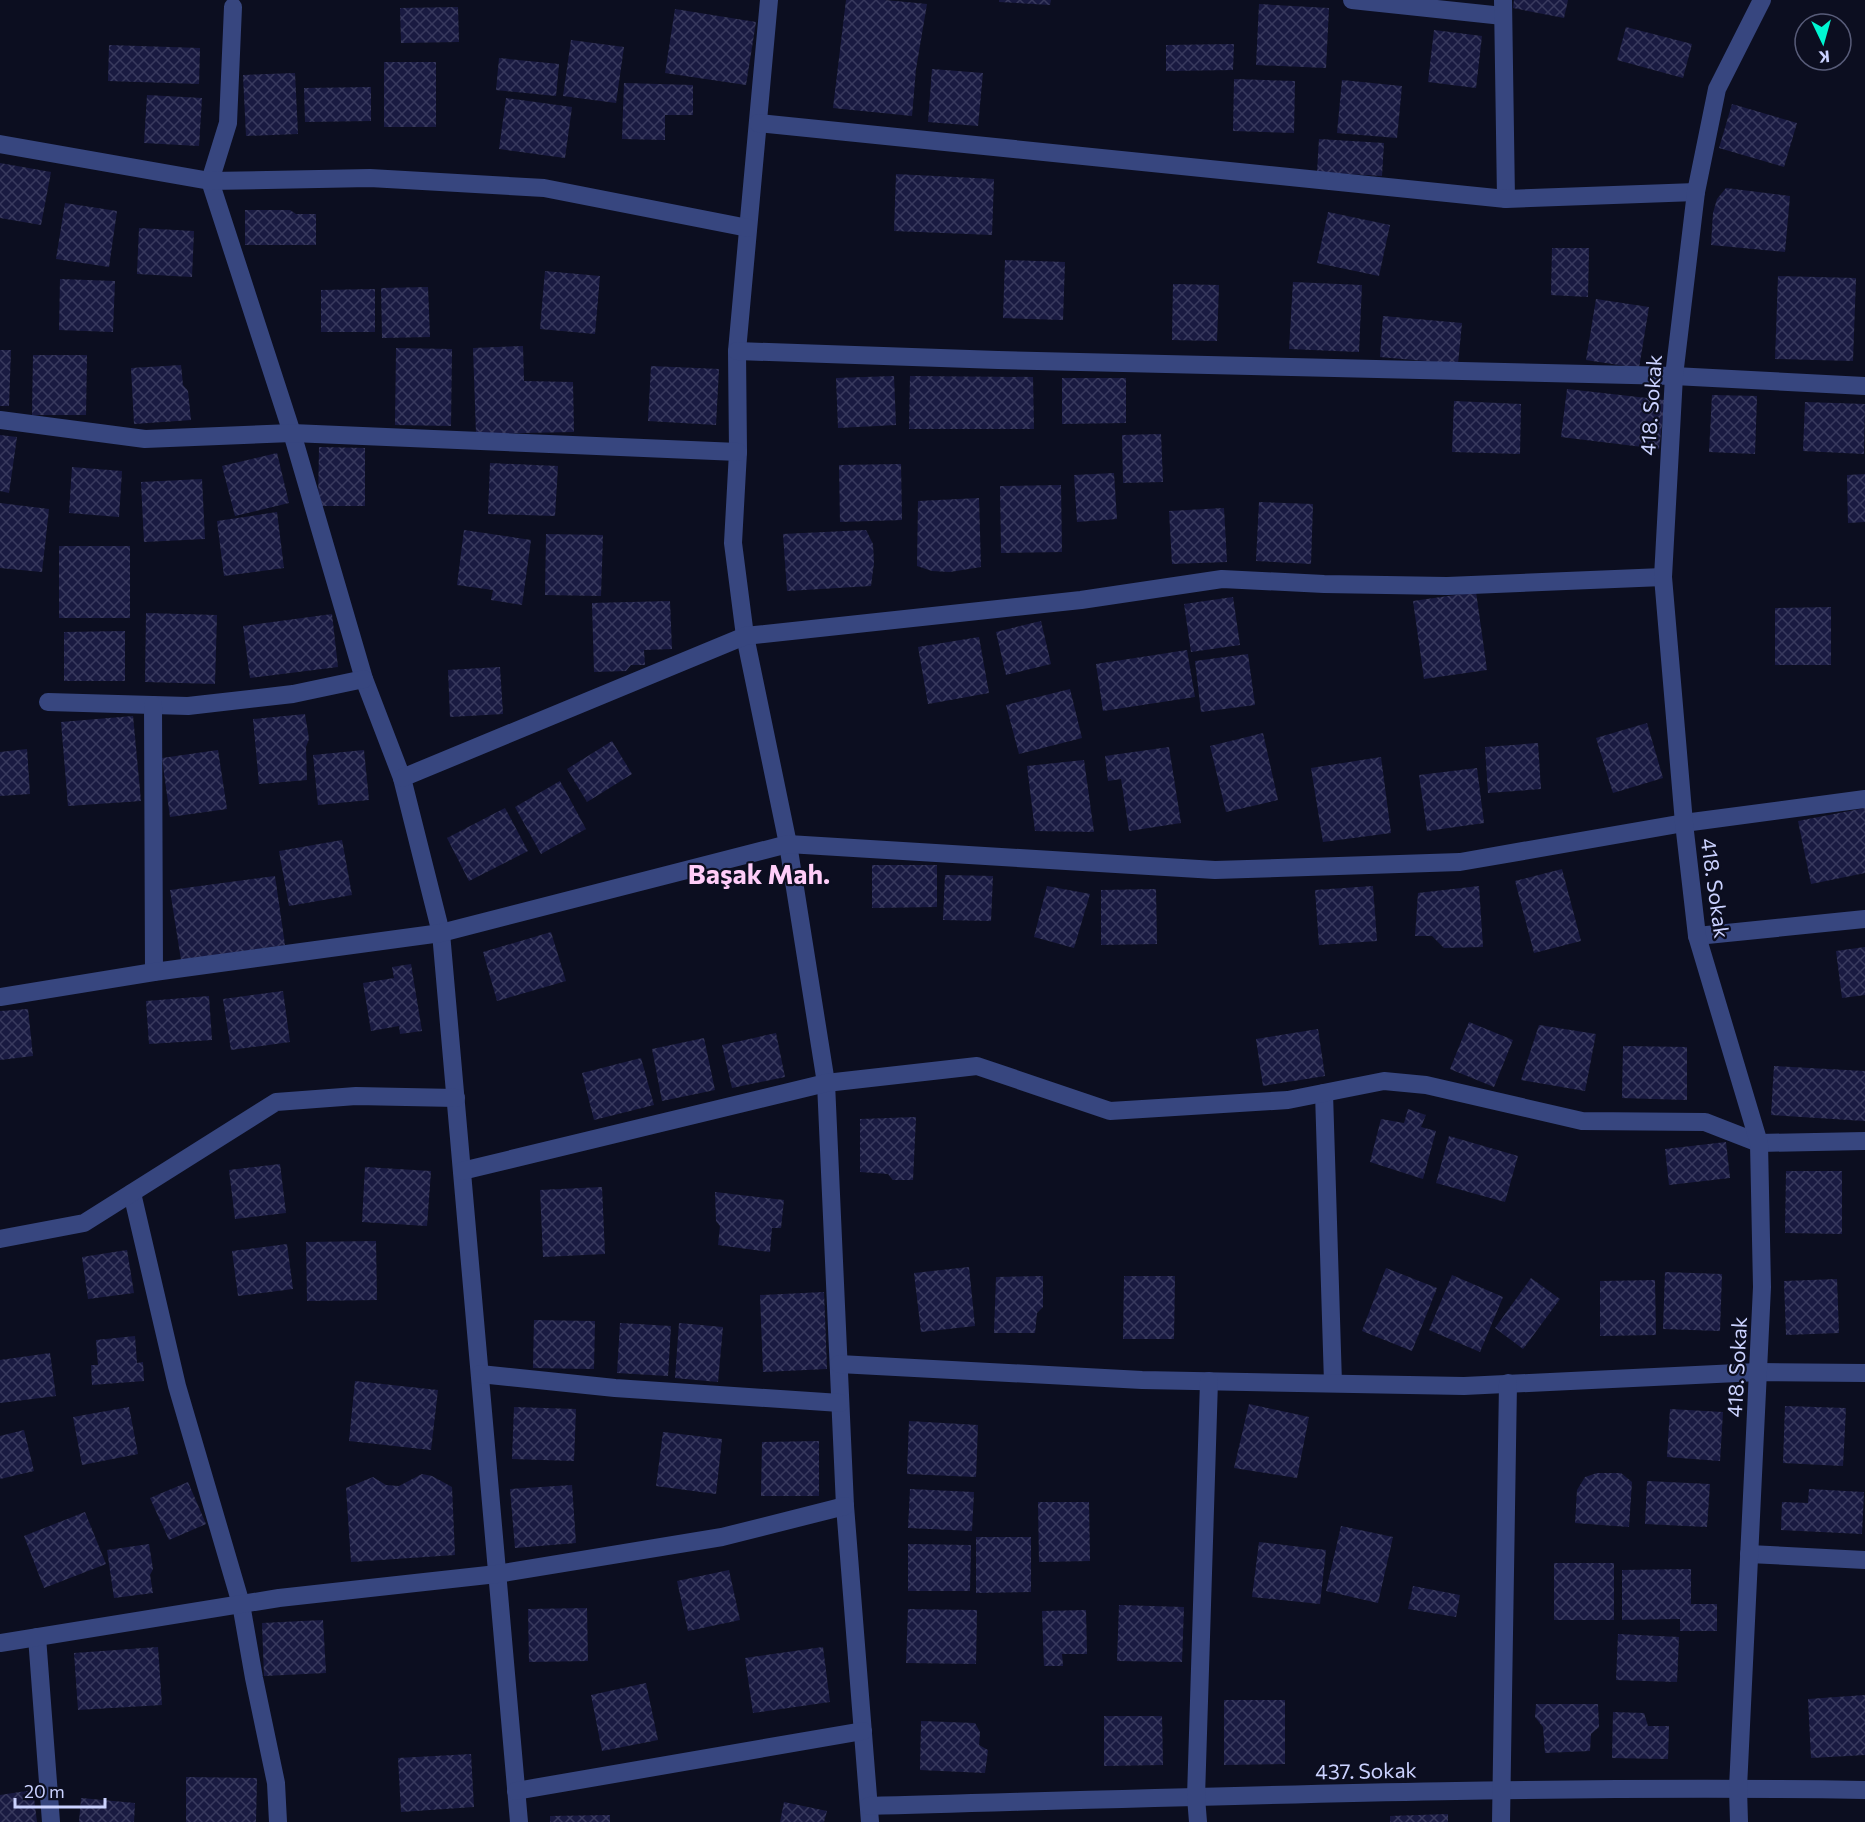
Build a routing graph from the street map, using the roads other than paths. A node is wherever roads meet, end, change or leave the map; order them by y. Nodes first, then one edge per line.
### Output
1 (769, 0) edge
2 (1352, 0) edge
3 (1762, 0) edge
4 (233, 7) dead end
5 (1503, 8) edge
6 (759, 123) junction
7 (0, 144) edge
8 (210, 182) junction
9 (1696, 192) junction
10 (1506, 199) junction
11 (748, 228) junction
12 (737, 351) junction
13 (1674, 376) junction
14 (1865, 386) edge
15 (0, 420) edge
16 (292, 433) junction
17 (738, 452) junction
18 (1663, 577) junction
19 (745, 636) junction
20 (364, 679) junction
21 (48, 702) dead end
22 (153, 705) junction
23 (402, 778) junction
24 (1865, 800) edge
25 (1684, 824) junction
26 (788, 844) junction
27 (1865, 919) edge
28 (441, 933) junction
29 (1697, 936) junction
30 (154, 972) junction
31 (0, 997) edge
32 (826, 1083) junction
33 (1324, 1093) junction
34 (456, 1098) junction
35 (1865, 1141) edge
36 (1759, 1143) junction
37 (462, 1171) junction
38 (132, 1192) junction
39 (0, 1239) edge
40 (839, 1364) junction
41 (1758, 1372) junction
42 (1865, 1373) edge
43 (480, 1374) junction
44 (1209, 1381) junction
45 (1334, 1383) junction
46 (1508, 1383) junction
47 (840, 1403) junction
48 (845, 1506) junction
49 (1749, 1554) junction
50 (1865, 1560) edge
51 (497, 1574) junction
52 (241, 1604) junction
53 (37, 1637) junction
54 (0, 1643) edge
55 (863, 1731) junction
56 (1738, 1788) junction
57 (1865, 1790) edge
58 (516, 1791) junction
59 (1501, 1791) junction
60 (1196, 1797) junction
61 (869, 1814) edge
62 (51, 1822) edge
63 (278, 1822) edge
64 (519, 1822) edge
65 (1198, 1822) edge
66 (1501, 1822) edge
67 (1738, 1822) edge

1 - 6 street
2 - 5 street
3 - 9 street, 418. Sokak
4 - 8 street
5 - 10 street
6 - 10 street
6 - 11 street
7 - 8 street
8 - 11 street
8 - 16 street
9 - 10 street
9 - 13 street, 418. Sokak
11 - 12 street
12 - 13 street
12 - 17 street
13 - 14 street
13 - 18 street, 418. Sokak
15 - 16 street
16 - 17 street
16 - 20 street
17 - 19 street
18 - 19 street
18 - 25 street, 418. Sokak
19 - 23 street
19 - 26 street
20 - 22 street
20 - 23 street
21 - 22 street
22 - 30 street
23 - 28 street
24 - 25 street
25 - 26 street
25 - 29 street, 418. Sokak
26 - 28 street
26 - 32 street
27 - 29 street
28 - 30 street
28 - 34 street
29 - 36 street, 418. Sokak
30 - 31 street
32 - 33 street
32 - 37 street
32 - 40 street
33 - 36 street
33 - 45 street
34 - 37 street
34 - 38 street
35 - 36 street
36 - 41 street, 418. Sokak
37 - 43 street
38 - 39 street
38 - 52 street
40 - 44 street
40 - 47 street
41 - 42 street
41 - 46 street
41 - 49 street, 418. Sokak
43 - 47 street
43 - 51 street
44 - 45 street
44 - 60 street
45 - 46 street
46 - 59 street
47 - 48 street
48 - 51 street
48 - 55 street
49 - 50 street
49 - 56 street, 418. Sokak
51 - 52 street
51 - 58 street
52 - 53 street
52 - 63 street
53 - 54 street
53 - 62 street
55 - 58 street
55 - 61 street
56 - 57 street, 437. Sokak
56 - 59 street, 437. Sokak
56 - 67 street, 418. Sokak
58 - 64 street
59 - 60 street, 437. Sokak
59 - 66 street
60 - 61 street, 437. Sokak
60 - 65 street

